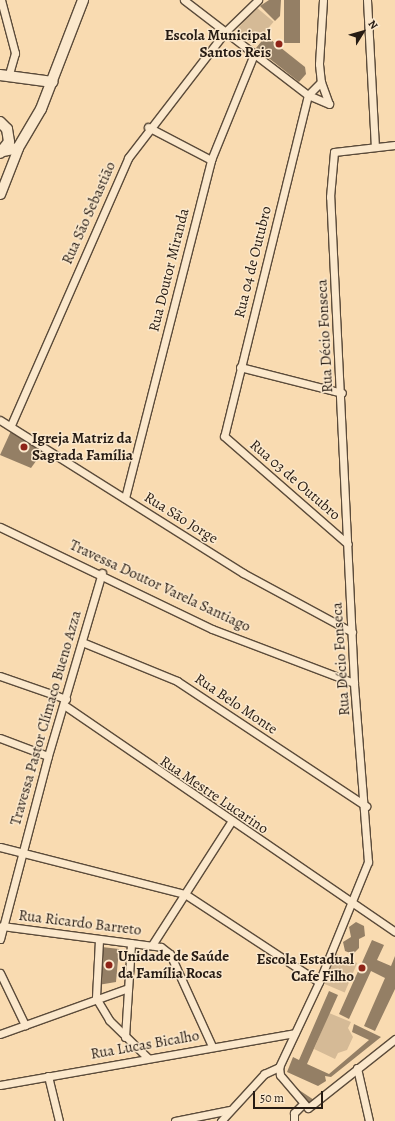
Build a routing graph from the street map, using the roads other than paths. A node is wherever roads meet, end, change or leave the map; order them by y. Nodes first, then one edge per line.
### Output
1 (1, 0) edge
2 (82, 0) edge
3 (184, 0) edge
4 (258, 0) edge
5 (324, 0) edge
6 (367, 0) edge
7 (225, 32) junction
8 (254, 54) junction
9 (5, 75) edge
10 (53, 82) junction
11 (321, 82) junction
12 (308, 95) junction
13 (0, 122) edge
14 (148, 127) junction
15 (395, 145) edge
16 (375, 147) junction
17 (18, 148) junction
18 (1, 152) edge
19 (210, 160) junction
20 (0, 194) edge
21 (240, 367) junction
22 (342, 393) junction
23 (0, 420) edge
24 (11, 425) junction
25 (224, 436) joint
26 (125, 498) junction
27 (0, 527) edge
28 (348, 544) junction
29 (102, 574) junction
30 (352, 632) junction
31 (82, 642) junction
32 (0, 676) edge
33 (354, 683) junction
34 (65, 702) junction
35 (0, 738) edge
36 (48, 756) junction
37 (366, 806) junction
38 (231, 822) junction
39 (0, 847) edge
40 (22, 852) junction
41 (184, 893) junction
42 (352, 904) junction
43 (2, 926) junction
44 (395, 932) edge
45 (0, 939) edge
46 (99, 940) junction
47 (131, 943) junction
48 (154, 945) junction
49 (0, 973) edge
50 (319, 982) junction
51 (126, 989) junction
52 (96, 998) junction
53 (25, 1025) junction
54 (294, 1033) junction
55 (0, 1034) edge
56 (125, 1037) junction
57 (395, 1039) edge
58 (212, 1046) junction
59 (148, 1058) junction
60 (278, 1067) junction
61 (358, 1068) junction
62 (48, 1076) junction
63 (0, 1085) edge
64 (306, 1106) junction
65 (230, 1110) junction
66 (59, 1121) edge
67 (175, 1121) edge
68 (221, 1121) edge
69 (294, 1121) edge
70 (369, 1121) edge

1 - 9 street
2 - 10 main road
3 - 7 street
4 - 7 street, Rua São Sebastião
5 - 11 street
6 - 16 street
7 - 8 street
7 - 14 street, Rua São Sebastião
8 - 12 street
8 - 19 street, Rua Doutor Miranda
9 - 10 main road
10 - 17 main road
11 - 12 street
11 - 12 street
12 - 21 street, Rua 04 de Outubro
13 - 18 main road
14 - 19 street
14 - 24 street, Rua São Sebastião
15 - 16 street
16 - 22 street, Rua Décio Fonseca
17 - 18 main road
17 - 20 street
19 - 26 street, Rua Doutor Miranda
21 - 22 street
21 - 25 street, Rua 04 de Outubro
22 - 28 street, Rua Décio Fonseca
23 - 24 street, Rua São Jorge
24 - 26 street, Rua São Jorge
25 - 28 street, Rua 03 de Outubro
26 - 30 street, Rua São Jorge
27 - 29 street, Travessa Doutor Varela Santiago
28 - 30 street, Rua Décio Fonseca
29 - 31 street, Travessa Pastor Clímaco Bueno Azza
29 - 33 street, Travessa Doutor Varela Santiago
30 - 33 street, Rua Décio Fonseca
31 - 34 street, Travessa Pastor Clímaco Bueno Azza
31 - 37 street, Rua Belo Monte
32 - 34 street, Rua Mestre Lucarino
33 - 37 street, Rua Décio Fonseca
34 - 36 street, Travessa Pastor Clímaco Bueno Azza
34 - 38 street, Rua Mestre Lucarino
35 - 36 street
36 - 40 street, Travessa Pastor Clímaco Bueno Azza
37 - 42 street, Rua Décio Fonseca
38 - 41 street
38 - 42 street, Rua Mestre Lucarino
39 - 40 street
40 - 41 street
40 - 43 street, Travessa Pastor Clímaco Bueno Azza
41 - 48 street
41 - 50 street
42 - 44 street, Rua Mestre Lucarino
42 - 50 street, Rua Décio Fonseca
43 - 45 street, Travessa Pastor Clímaco Bueno Azza
43 - 46 street, Rua Ricardo Barreto
46 - 47 street, Rua Ricardo Barreto
46 - 52 street
47 - 48 street, Rua Ricardo Barreto
47 - 51 street
48 - 58 street
49 - 53 street
50 - 54 street, Rua Décio Fonseca
51 - 52 street
51 - 56 street
52 - 53 street
52 - 56 street
53 - 55 street
54 - 58 street, Rua Lucas Bicalho
54 - 60 street, Rua Décio Fonseca
56 - 59 street
57 - 61 street
58 - 59 street, Rua Lucas Bicalho
59 - 62 street, Rua Lucas Bicalho
60 - 64 street
60 - 65 street
61 - 64 street
61 - 70 street
62 - 63 street, Rua Lucas Bicalho
62 - 66 street
64 - 69 street
65 - 67 street
65 - 68 street

